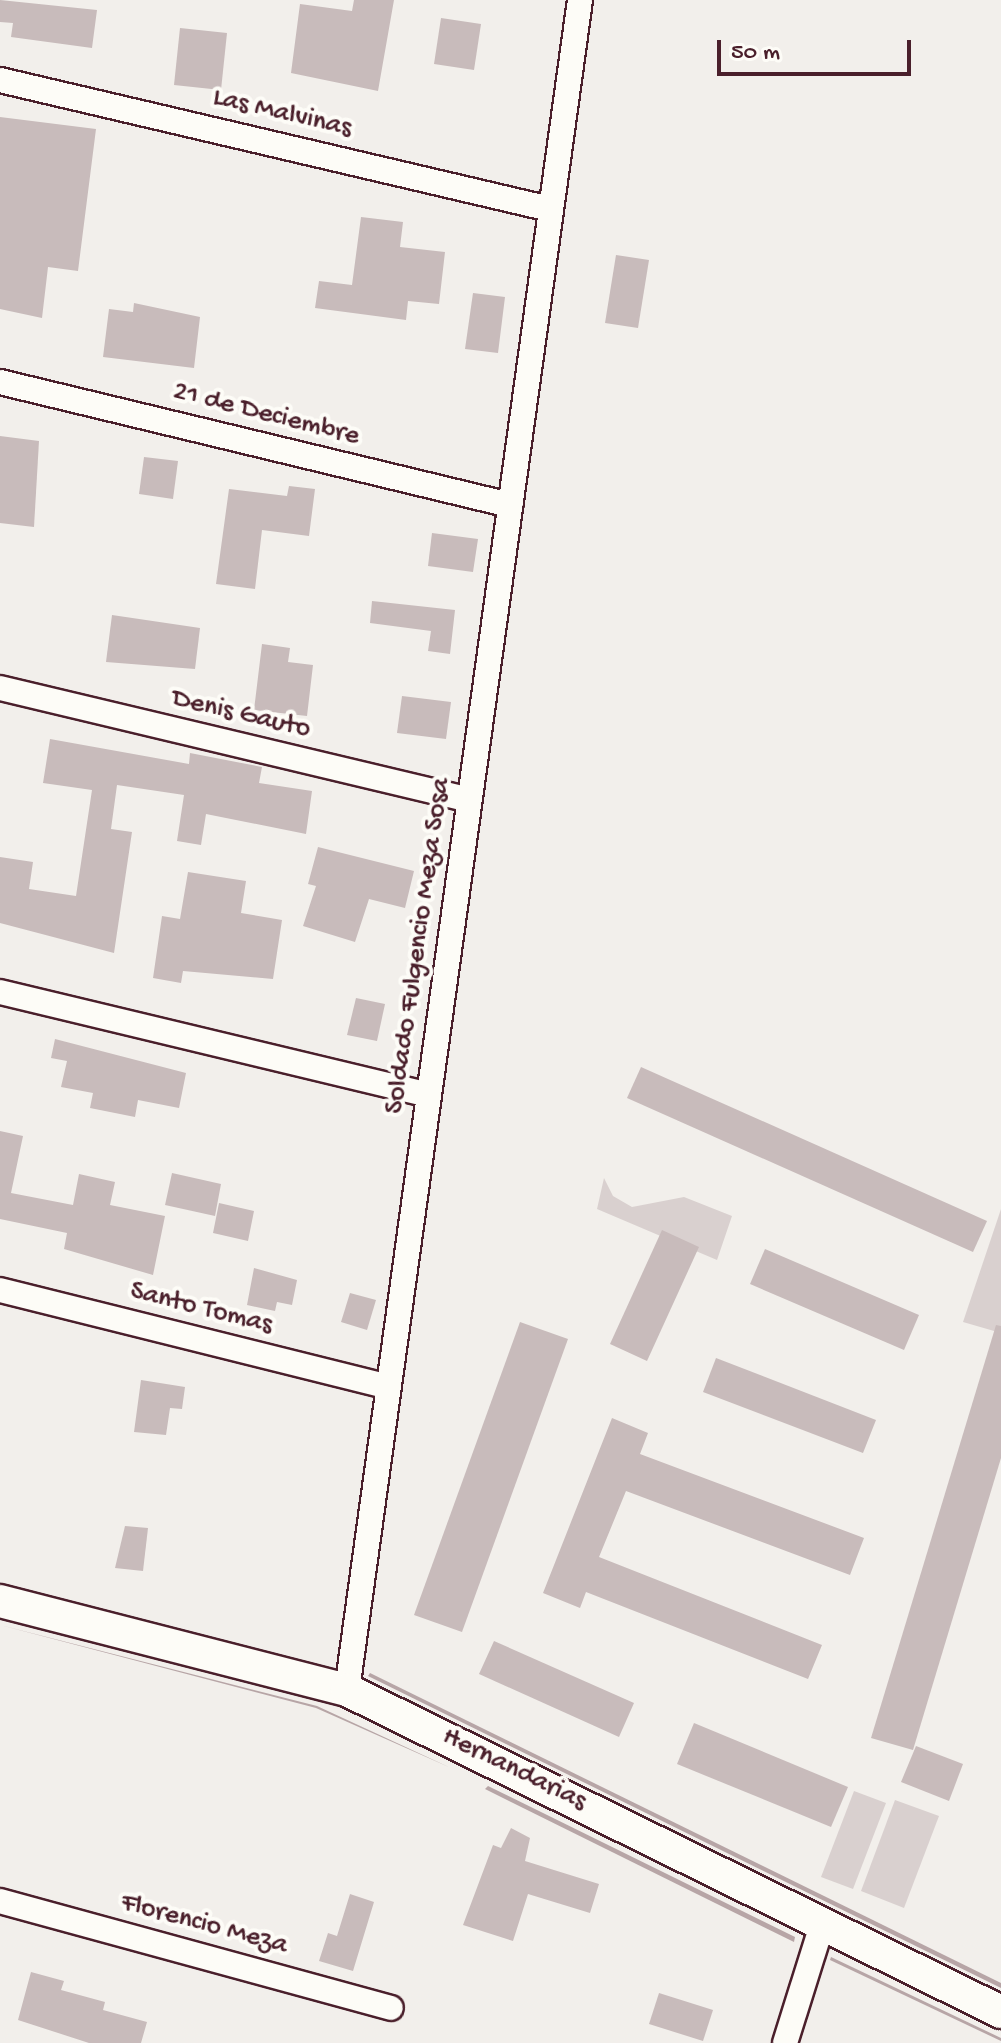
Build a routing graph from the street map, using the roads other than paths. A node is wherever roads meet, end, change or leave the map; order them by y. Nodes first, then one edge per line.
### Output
1 (580, 0) edge
2 (0, 80) edge
3 (550, 209) junction
4 (5, 383) edge
5 (510, 505) junction
6 (0, 688) edge
7 (469, 800) junction
8 (0, 992) edge
9 (428, 1095) junction
10 (0, 1290) edge
11 (388, 1387) junction
12 (0, 1601) edge
13 (347, 1690) junction
14 (0, 1901) edge
15 (823, 1922) junction
16 (391, 2008) dead end
17 (1001, 2012) edge
18 (785, 2043) edge

1 - 3 street, Soldado Fulgencio Meza Sosa
2 - 3 street, Las Malvinas
3 - 5 street, Soldado Fulgencio Meza Sosa
4 - 5 street, 21 de Deciembre
5 - 7 street, Soldado Fulgencio Meza Sosa
6 - 7 street, Denis Gauto
7 - 9 street, Soldado Fulgencio Meza Sosa
8 - 9 street
9 - 11 street, Soldado Fulgencio Meza Sosa
10 - 11 street, Santo Tomas
11 - 13 street, Soldado Fulgencio Meza Sosa
12 - 13 street, Hernandarias
13 - 15 street, Hernandarias
14 - 16 street, Florencio Meza
15 - 17 street, Hernandarias
15 - 18 street

